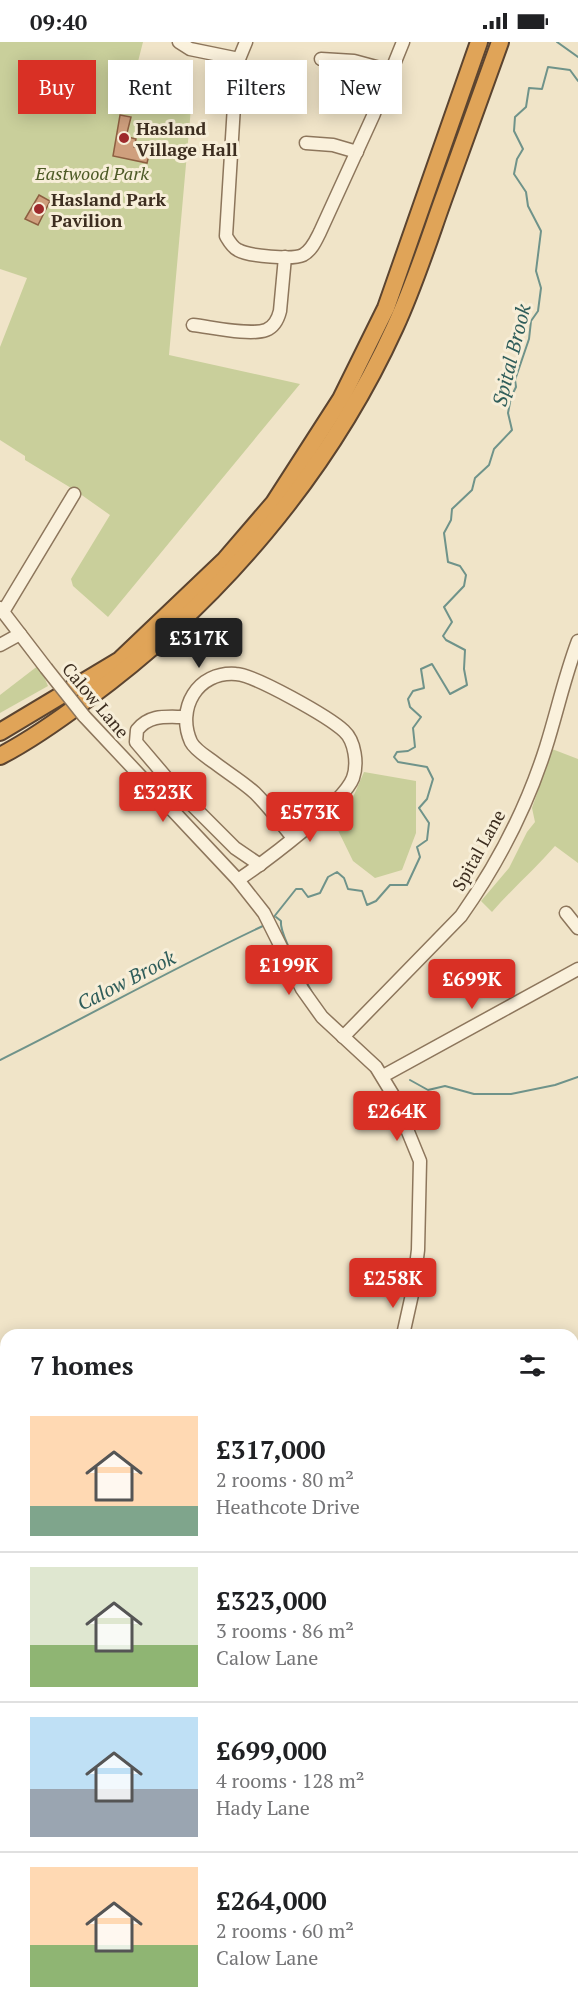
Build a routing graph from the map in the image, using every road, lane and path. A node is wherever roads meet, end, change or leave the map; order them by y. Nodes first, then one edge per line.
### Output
1 (179, 42) edge
2 (246, 42) edge
3 (403, 42) edge
4 (479, 42) edge
5 (500, 42) edge
6 (238, 59) junction
7 (396, 60) edge
8 (373, 114) edge
9 (313, 147) dead end
10 (357, 152) junction
11 (285, 257) junction
12 (193, 325) dead end
13 (74, 494) dead end
14 (2, 610) edge
15 (20, 634) junction
16 (578, 640) edge
17 (0, 645) edge
18 (185, 717) junction
19 (0, 732) edge
20 (0, 756) edge
21 (293, 838) junction
22 (260, 865) junction
23 (238, 879) junction
24 (566, 913) dead end
25 (578, 927) edge
26 (578, 969) edge
27 (343, 1037) junction
28 (383, 1076) junction
29 (404, 1329) edge

1 - 6 street
2 - 6 street
3 - 7 street
4 - 19 highway
5 - 20 highway
6 - 11 street
8 - 10 street
9 - 10 street
10 - 11 street
11 - 12 street
13 - 14 street
14 - 15 street, Calow Lane
15 - 17 street
15 - 23 street, Calow Lane, bridge
16 - 27 street, Spital Lane
18 - 21 street
18 - 21 street
18 - 22 street, Calow Lane
21 - 22 street
22 - 23 street
23 - 27 street, Calow Lane
24 - 25 street
26 - 28 street
27 - 28 street, Calow Lane
28 - 29 street, Calow Lane

